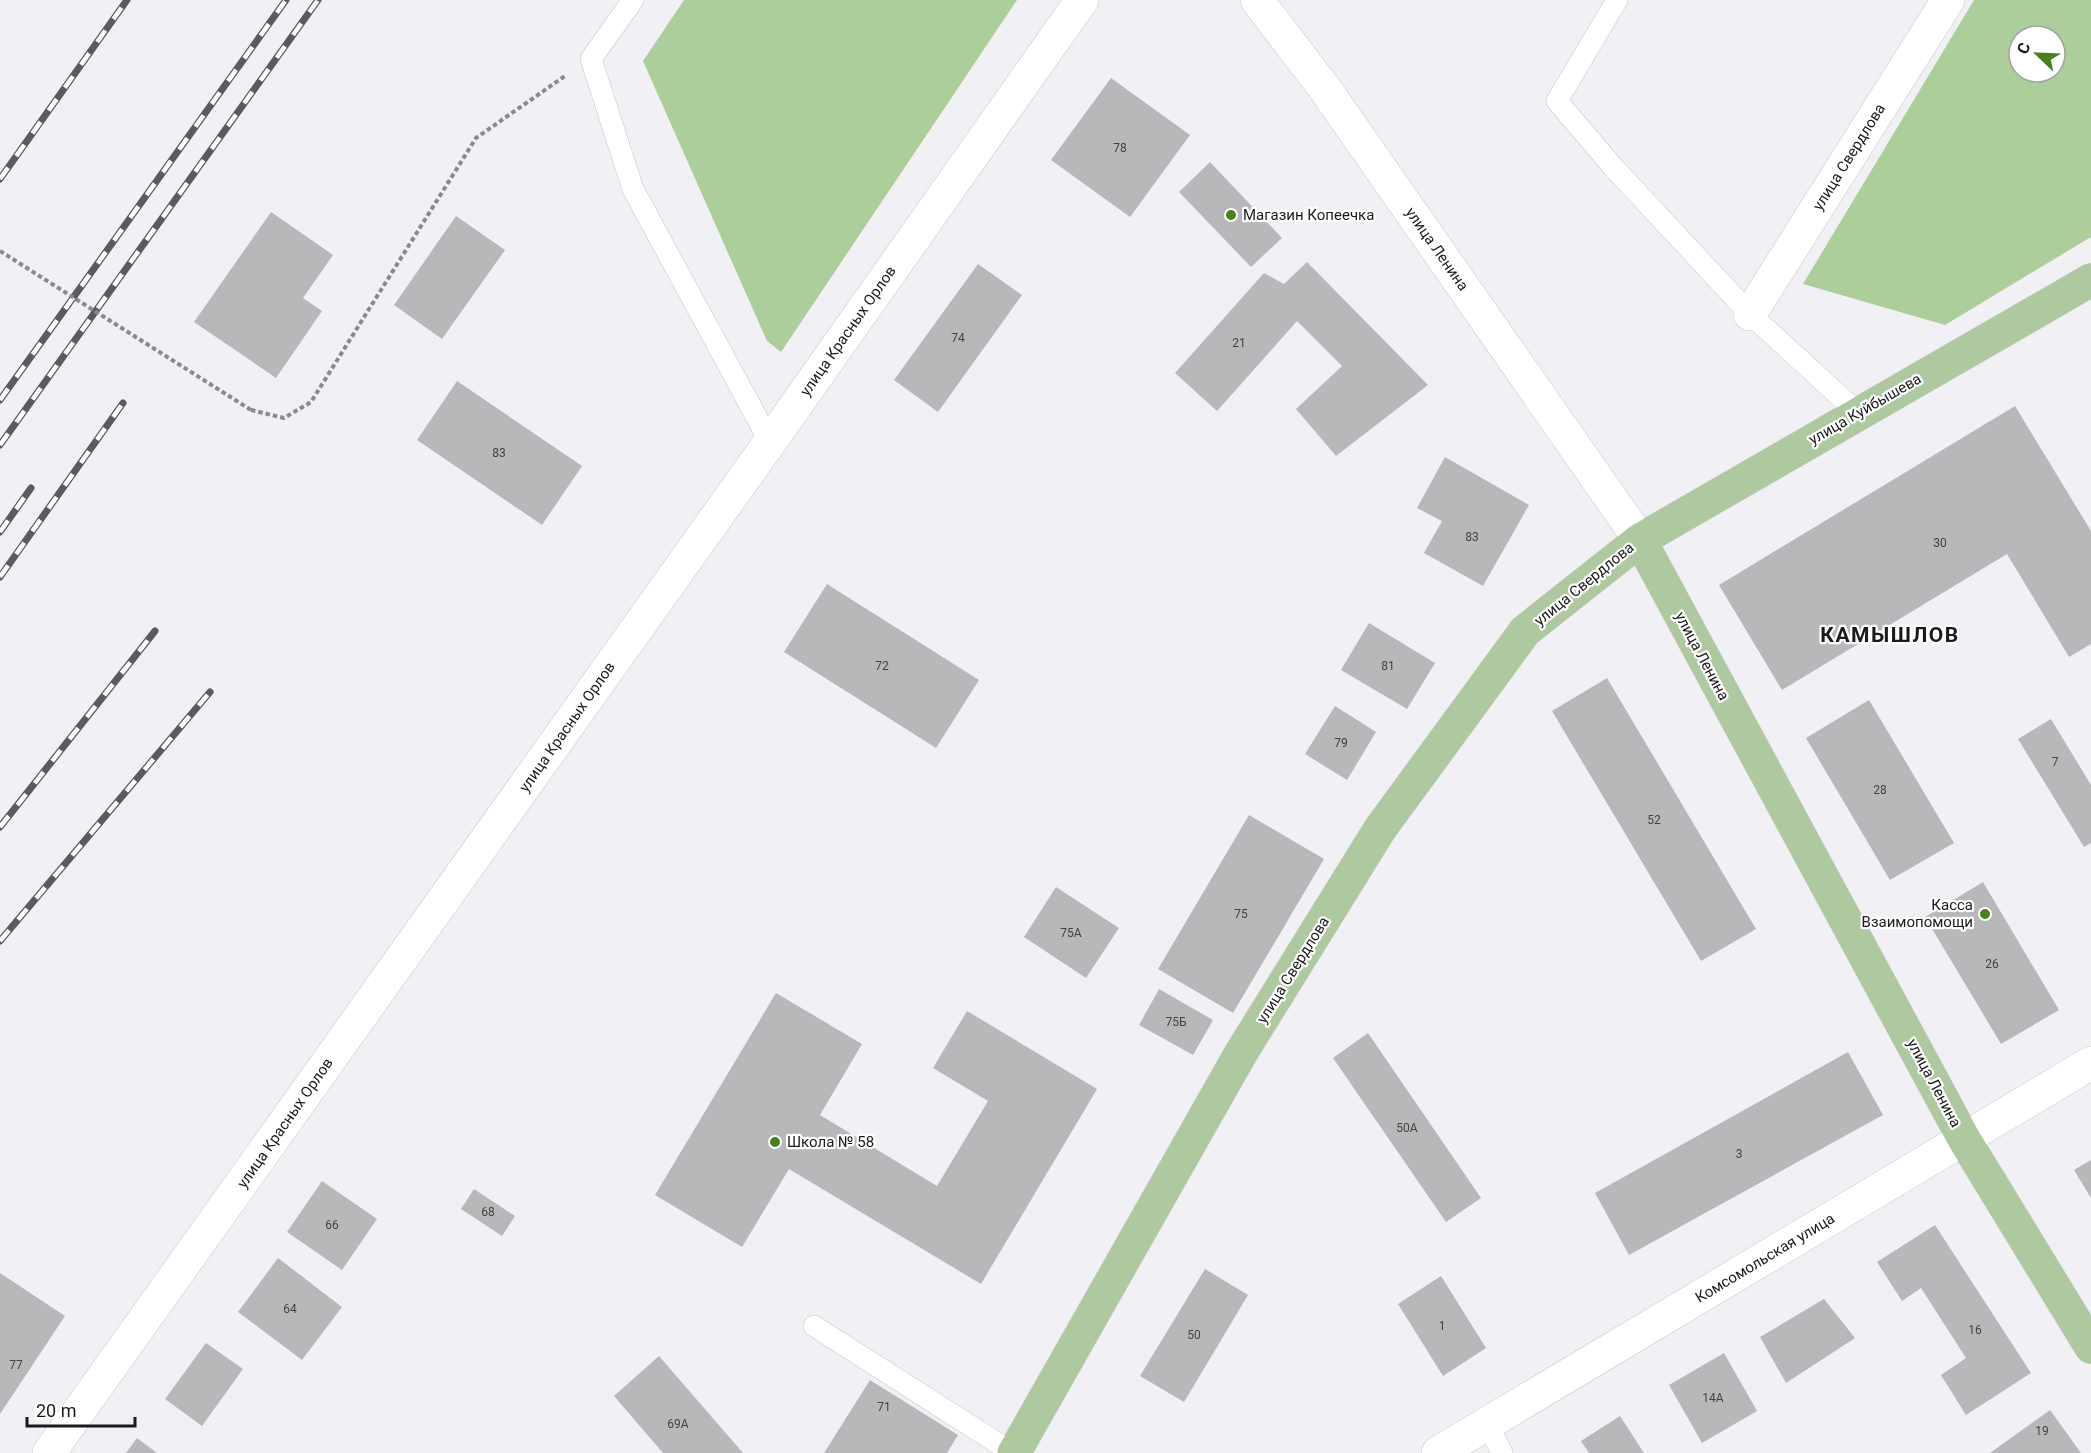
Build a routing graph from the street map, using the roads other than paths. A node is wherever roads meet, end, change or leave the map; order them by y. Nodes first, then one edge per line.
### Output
1 (633, 0) edge
2 (1082, 0) edge
3 (1257, 0) edge
4 (1617, 0) edge
5 (1948, 0) edge
6 (2091, 280) edge
7 (1750, 314) junction
8 (1858, 413) junction
9 (770, 442) junction
10 (1640, 540) junction
11 (2091, 1063) edge
12 (1964, 1139) junction
13 (814, 1326) dead end
14 (2091, 1347) edge
15 (1495, 1439) edge
16 (49, 1453) edge
17 (1013, 1453) edge
18 (1438, 1453) edge

1 - 9 lane
2 - 9 street, улица Красных Орлов
3 - 10 street, улица Ленина
4 - 7 lane
5 - 7 street, улица Свердлова
6 - 8 main road, улица Куйбышева
7 - 8 lane
8 - 10 main road, улица Куйбышева
9 - 16 street, улица Красных Орлов
10 - 12 main road, улица Ленина
10 - 17 main road, улица Свердлова
11 - 12 street, Комсомольская улица
12 - 14 main road, улица Ленина
12 - 15 street, Комсомольская улица
13 - 17 lane
15 - 18 street, Комсомольская улица

